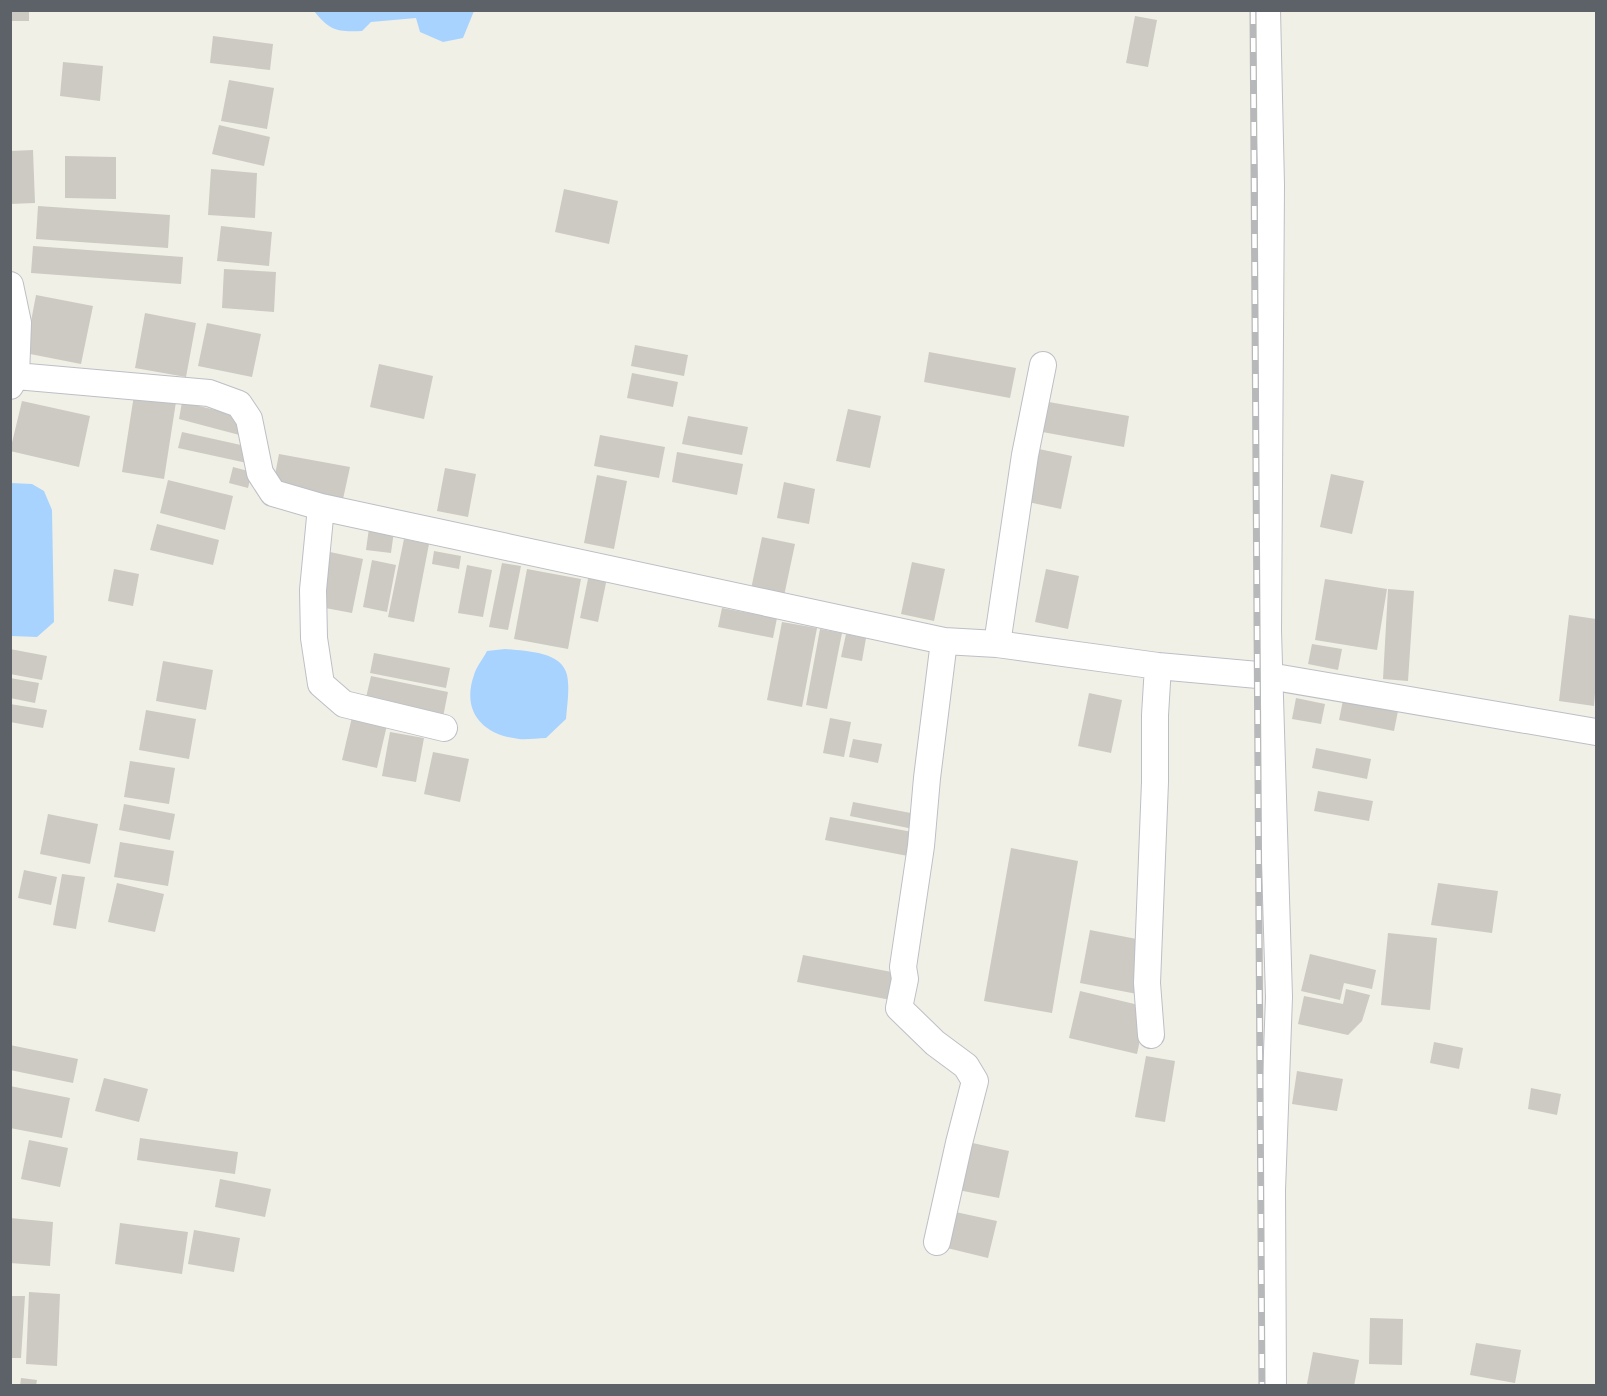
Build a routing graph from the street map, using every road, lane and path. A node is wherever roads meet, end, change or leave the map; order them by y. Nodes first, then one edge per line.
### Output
1 (1267, 10) edge
2 (10, 285) edge
3 (1043, 365) dead end
4 (13, 381) edge
5 (321, 507) junction
6 (944, 641) junction
7 (997, 644) junction
8 (1158, 666) junction
9 (1269, 675) junction
10 (444, 728) dead end
11 (1596, 732) edge
12 (1151, 1035) dead end
13 (937, 1242) dead end
14 (1273, 1386) edge

1 - 9 street
2 - 4 street
3 - 7 street
4 - 5 street
5 - 6 street
5 - 10 street
6 - 7 street
6 - 13 street
7 - 8 street
8 - 9 street
8 - 12 street
9 - 11 street
9 - 14 street

